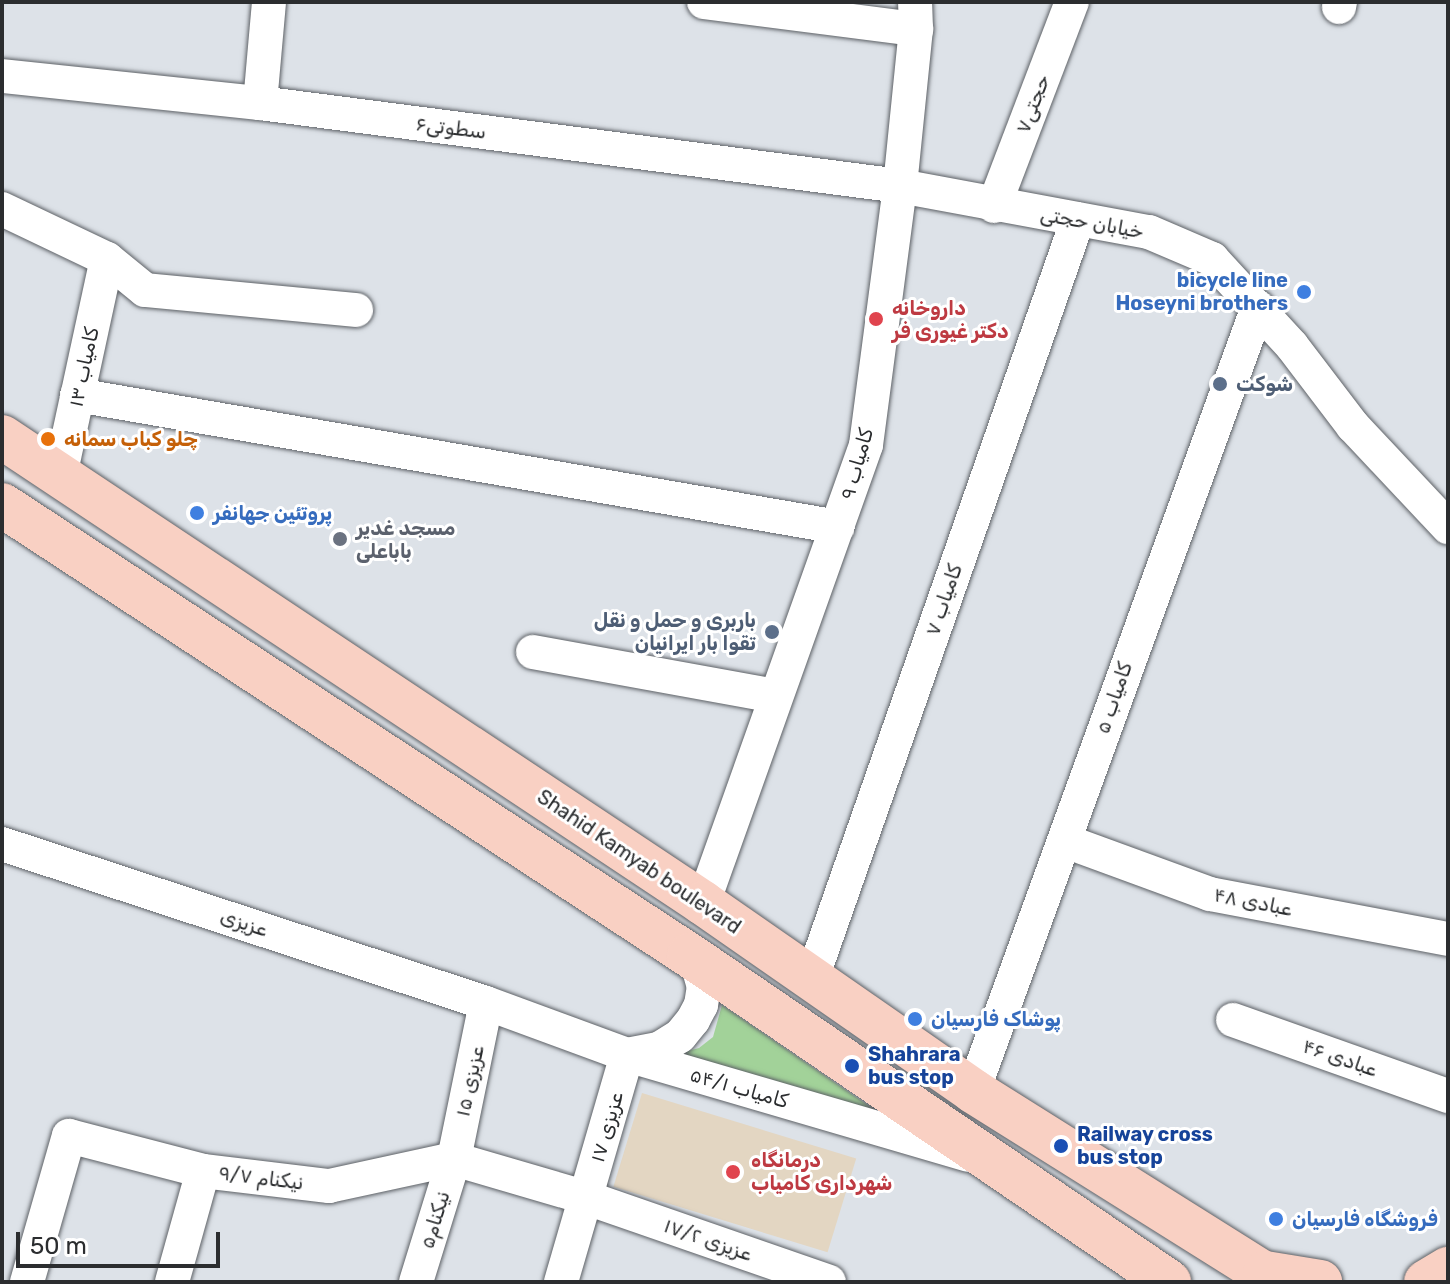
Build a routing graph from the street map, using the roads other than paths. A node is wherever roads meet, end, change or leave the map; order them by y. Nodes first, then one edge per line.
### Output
1 (269, 2) edge
2 (704, 2) edge
3 (1072, 2) edge
4 (916, 16) edge
5 (2, 76) edge
6 (260, 103) junction
7 (900, 186) junction
8 (994, 206) junction
9 (2, 209) edge
10 (1078, 219) junction
11 (107, 259) junction
12 (1258, 307) junction
13 (356, 310) dead end
14 (77, 395) junction
15 (2, 437) edge
16 (60, 476) junction
17 (2, 505) edge
18 (838, 527) junction
19 (1448, 527) edge
20 (533, 652) dead end
21 (775, 696) junction
22 (1065, 841) junction
23 (2, 844) edge
24 (703, 903) junction
25 (1448, 939) edge
26 (689, 955) junction
27 (811, 981) junction
28 (486, 1003) junction
29 (1233, 1020) dead end
30 (627, 1055) junction
31 (973, 1091) junction
32 (1448, 1096) edge
33 (454, 1159) junction
34 (995, 1163) junction
35 (203, 1171) junction
36 (587, 1198) junction
37 (1448, 1269) edge
38 (1271, 1277) edge
39 (27, 1282) edge
40 (172, 1282) edge
41 (416, 1282) edge
42 (561, 1282) edge
43 (829, 1282) edge
44 (1169, 1282) edge
45 (1320, 1282) edge
46 (1426, 1282) edge

1 - 6 street
2 - 4 street
3 - 8 street, حجتی۷
4 - 7 street, کامیاب ۹
5 - 6 street, سطوتی۶
6 - 7 street, سطوتی۶
7 - 8 street, خیابان حجتی
7 - 18 street, کامیاب ۹
8 - 10 street, خیابان حجتی
9 - 11 street
10 - 12 street, خیابان حجتی
10 - 27 street, کامیاب ۷
11 - 13 street
11 - 14 street, کامیاب ۱۳
12 - 19 street, خیابان حجتی
12 - 22 street, کامیاب ۵
14 - 16 street, کامیاب ۱۳
14 - 18 street
15 - 16 main road, Shahid Kamyab boulevard
16 - 24 main road, Shahid Kamyab boulevard
17 - 26 main road
18 - 21 street, کامیاب ۹
20 - 21 street
21 - 24 street, کامیاب ۹
22 - 25 street, عبادی ۴۸
22 - 31 street, کامیاب ۵
23 - 28 street, عزیزی
24 - 27 main road, Shahid Kamyab boulevard
26 - 30 street
26 - 34 main road
27 - 31 main road, Shahid Kamyab boulevard
28 - 30 street, کامیاب ۵۴/۱
28 - 33 street, عزیزی ۱۵
29 - 32 street, عبادی ۴۶
30 - 34 street, کامیاب ۵۴/۱
30 - 36 street, عزیزی ۱۷
31 - 38 main road, Shahid Kamyab boulevard
33 - 35 street, نیکنام ۹/۷
33 - 36 street
33 - 41 street, نیکنام۵
34 - 44 main road
35 - 39 street, نیکنام ۹/۷
35 - 40 street
36 - 42 street, عزیزی ۱۷
36 - 43 street, عزیزی ۱۷/۲
37 - 46 main road
38 - 45 main road

